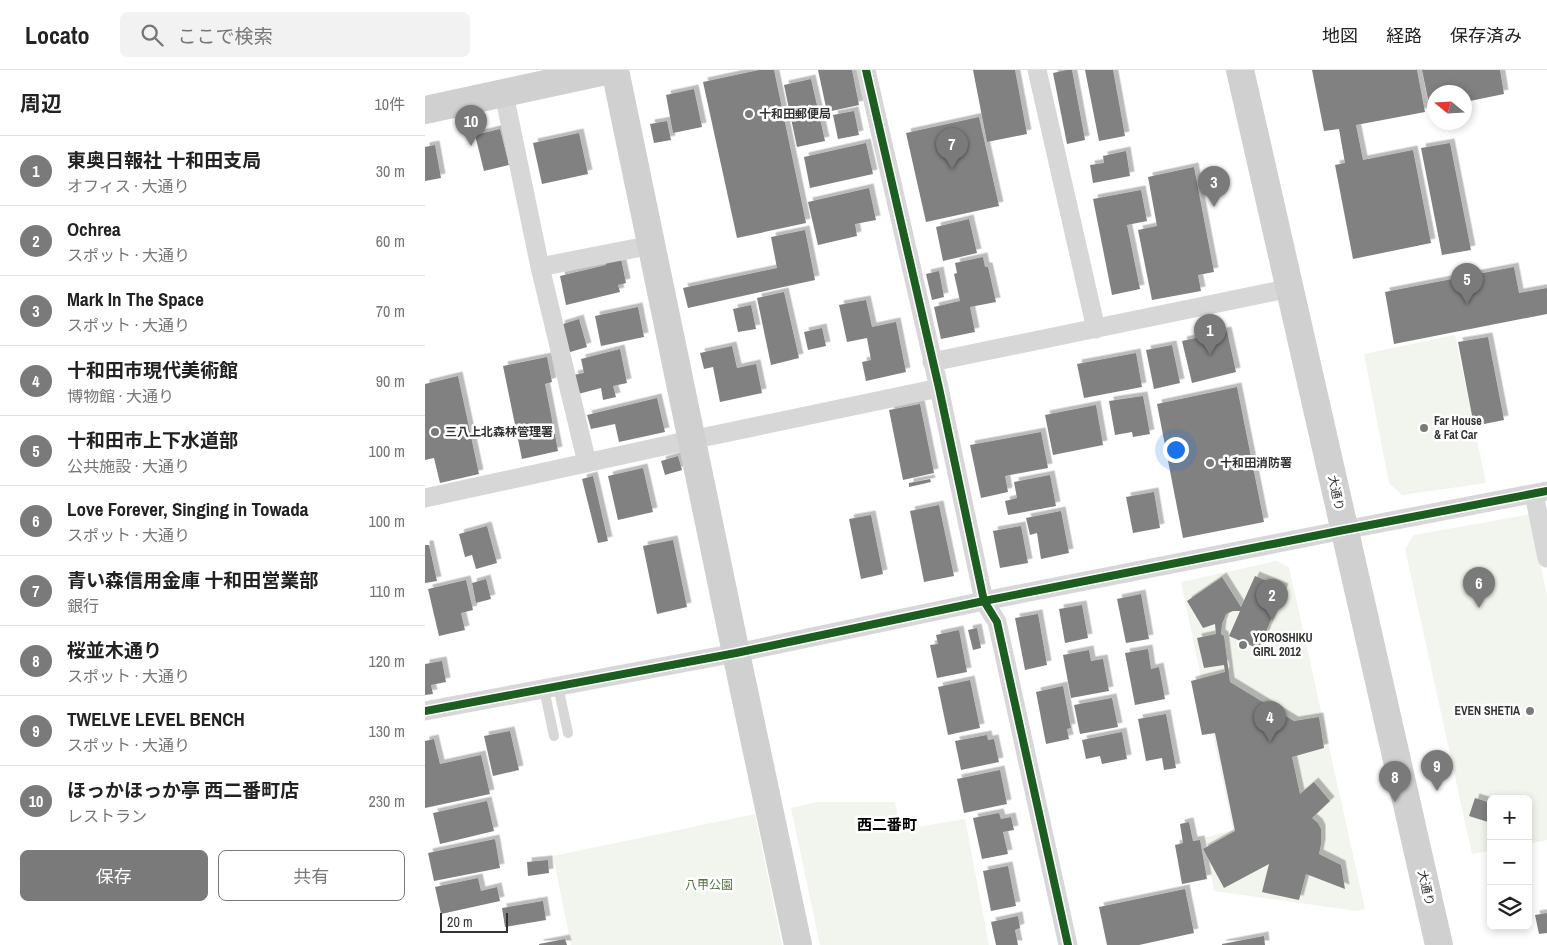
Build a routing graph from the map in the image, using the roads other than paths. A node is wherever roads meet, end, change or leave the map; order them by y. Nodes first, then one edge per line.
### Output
1 (610, 70) edge
2 (615, 70) edge
3 (866, 70) edge
4 (1037, 70) edge
5 (1241, 70) edge
6 (504, 94) junction
7 (425, 110) edge
8 (652, 246) junction
9 (540, 267) junction
10 (1291, 288) junction
11 (1096, 329) junction
12 (932, 362) junction
13 (939, 388) junction
14 (691, 440) junction
15 (587, 463) junction
16 (1541, 493) edge
17 (425, 498) edge
18 (1344, 530) junction
19 (1547, 558) edge
20 (984, 602) junction
21 (735, 653) junction
22 (551, 688) junction
23 (425, 711) edge
24 (568, 733) dead end
25 (553, 736) dead end
26 (799, 945) edge
27 (1069, 945) edge
28 (1439, 945) edge

1 - 6 street
2 - 8 street
3 - 12 street
4 - 11 street
5 - 10 street, 大通り
6 - 7 street
6 - 9 street
8 - 9 street
8 - 14 street
9 - 15 street
10 - 11 street
10 - 18 street, 大通り
11 - 12 street
12 - 13 street
13 - 14 street
13 - 20 street
14 - 15 street
14 - 21 street
15 - 17 street
16 - 18 street
16 - 19 street
18 - 20 street
18 - 28 street, 大通り
20 - 21 street
20 - 27 street
21 - 22 street
21 - 26 street
22 - 23 street
22 - 24 lane
22 - 25 lane

